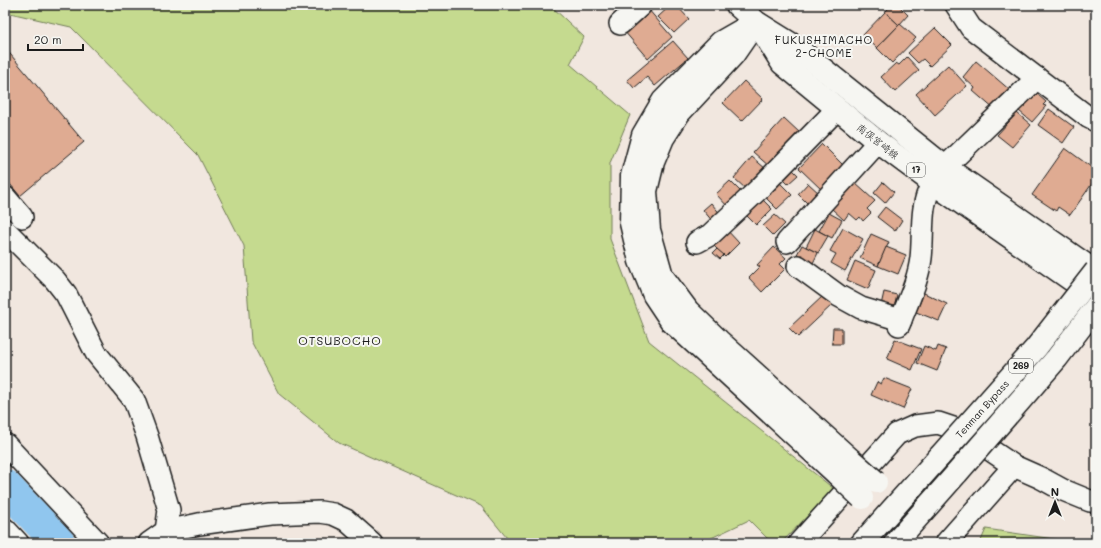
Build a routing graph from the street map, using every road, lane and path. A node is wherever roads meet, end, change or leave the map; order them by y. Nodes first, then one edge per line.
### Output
1 (641, 5) edge
2 (737, 5) edge
3 (956, 5) edge
4 (756, 22) junction
5 (620, 24) dead end
6 (1037, 78) junction
7 (837, 109) junction
8 (1096, 121) edge
9 (878, 142) junction
10 (935, 180) junction
11 (5, 197) edge
12 (22, 217) dead end
13 (5, 230) edge
14 (697, 242) dead end
15 (787, 242) dead end
16 (798, 266) dead end
17 (1096, 271) edge
18 (1096, 297) edge
19 (1096, 307) edge
20 (5, 444) edge
21 (1014, 466) junction
22 (845, 468) junction
23 (898, 502) junction
24 (1096, 502) edge
25 (920, 515) junction
26 (883, 519) junction
27 (5, 529) edge
28 (166, 531) junction
29 (899, 538) edge
30 (18, 543) edge
31 (98, 543) edge
32 (149, 543) edge
33 (372, 543) edge
34 (799, 543) edge
35 (862, 543) edge
36 (946, 543) edge

1 - 5 street
2 - 4 main road, 南俣宮崎線 / 17
3 - 6 street
4 - 7 main road, 南俣宮崎線 / 17
4 - 10 main road, 南俣宮崎線 / 17
4 - 22 main road
6 - 8 street
6 - 10 street
7 - 9 main road, 南俣宮崎線 / 17
7 - 14 street
9 - 10 main road, 南俣宮崎線 / 17
9 - 15 street
10 - 16 street
10 - 17 main road, 南俣宮崎線 / 17
10 - 18 main road, 南俣宮崎線 / 17
11 - 12 street
13 - 28 street
17 - 23 main road, Tenman Bypass / 269, bridge
19 - 25 main road, 269, bridge
20 - 31 street
21 - 24 street
21 - 34 street
21 - 36 street
22 - 23 main road, bridge
22 - 26 main road, bridge
23 - 25 main road
23 - 26 main road, Tenman Bypass / 269
25 - 29 main road, 269
26 - 29 main road
26 - 35 main road, Tenman Bypass / 269
27 - 30 street
28 - 32 street
28 - 33 street

